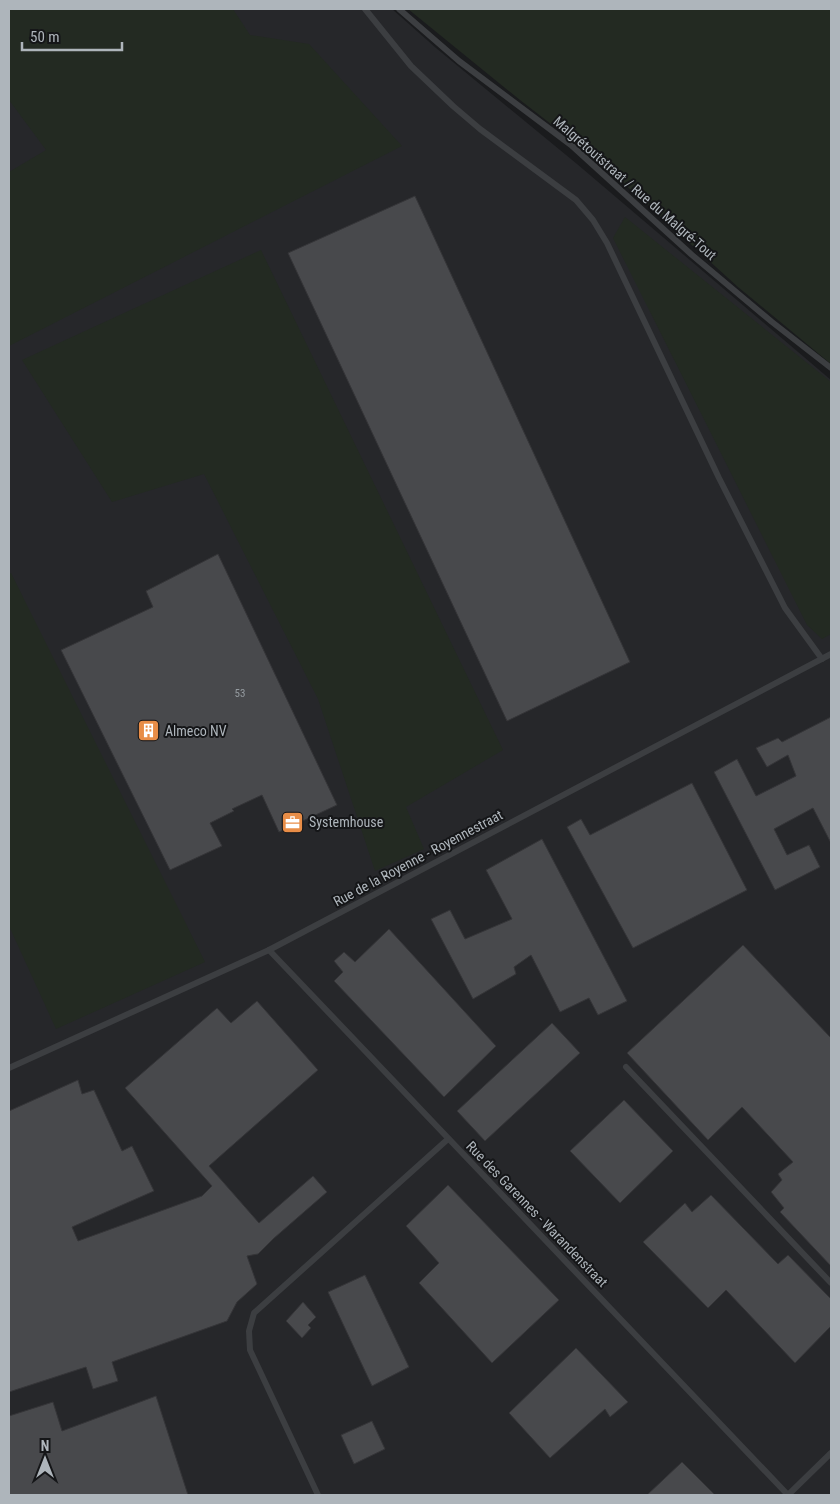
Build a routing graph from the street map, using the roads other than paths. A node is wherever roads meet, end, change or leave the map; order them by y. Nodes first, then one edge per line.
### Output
1 (365, 9) edge
2 (399, 9) edge
3 (831, 368) edge
4 (831, 654) edge
5 (822, 659) junction
6 (269, 950) junction
7 (626, 1067) dead end
8 (9, 1068) edge
9 (448, 1139) junction
10 (831, 1283) edge
11 (831, 1452) edge
12 (318, 1495) edge
13 (788, 1495) edge

1 - 5 lane
2 - 3 lane, Malgrétoutstraat / Rue du Malgré-Tout
4 - 5 lane, Rue de la Royenne - Royennestraat
5 - 6 lane, Rue de la Royenne - Royennestraat
6 - 8 lane, Rue de la Royenne - Royennestraat
6 - 9 lane, Rue des Garennes - Warandenstraat
7 - 10 lane
9 - 12 lane
9 - 13 lane, Rue des Garennes - Warandenstraat
11 - 13 lane

